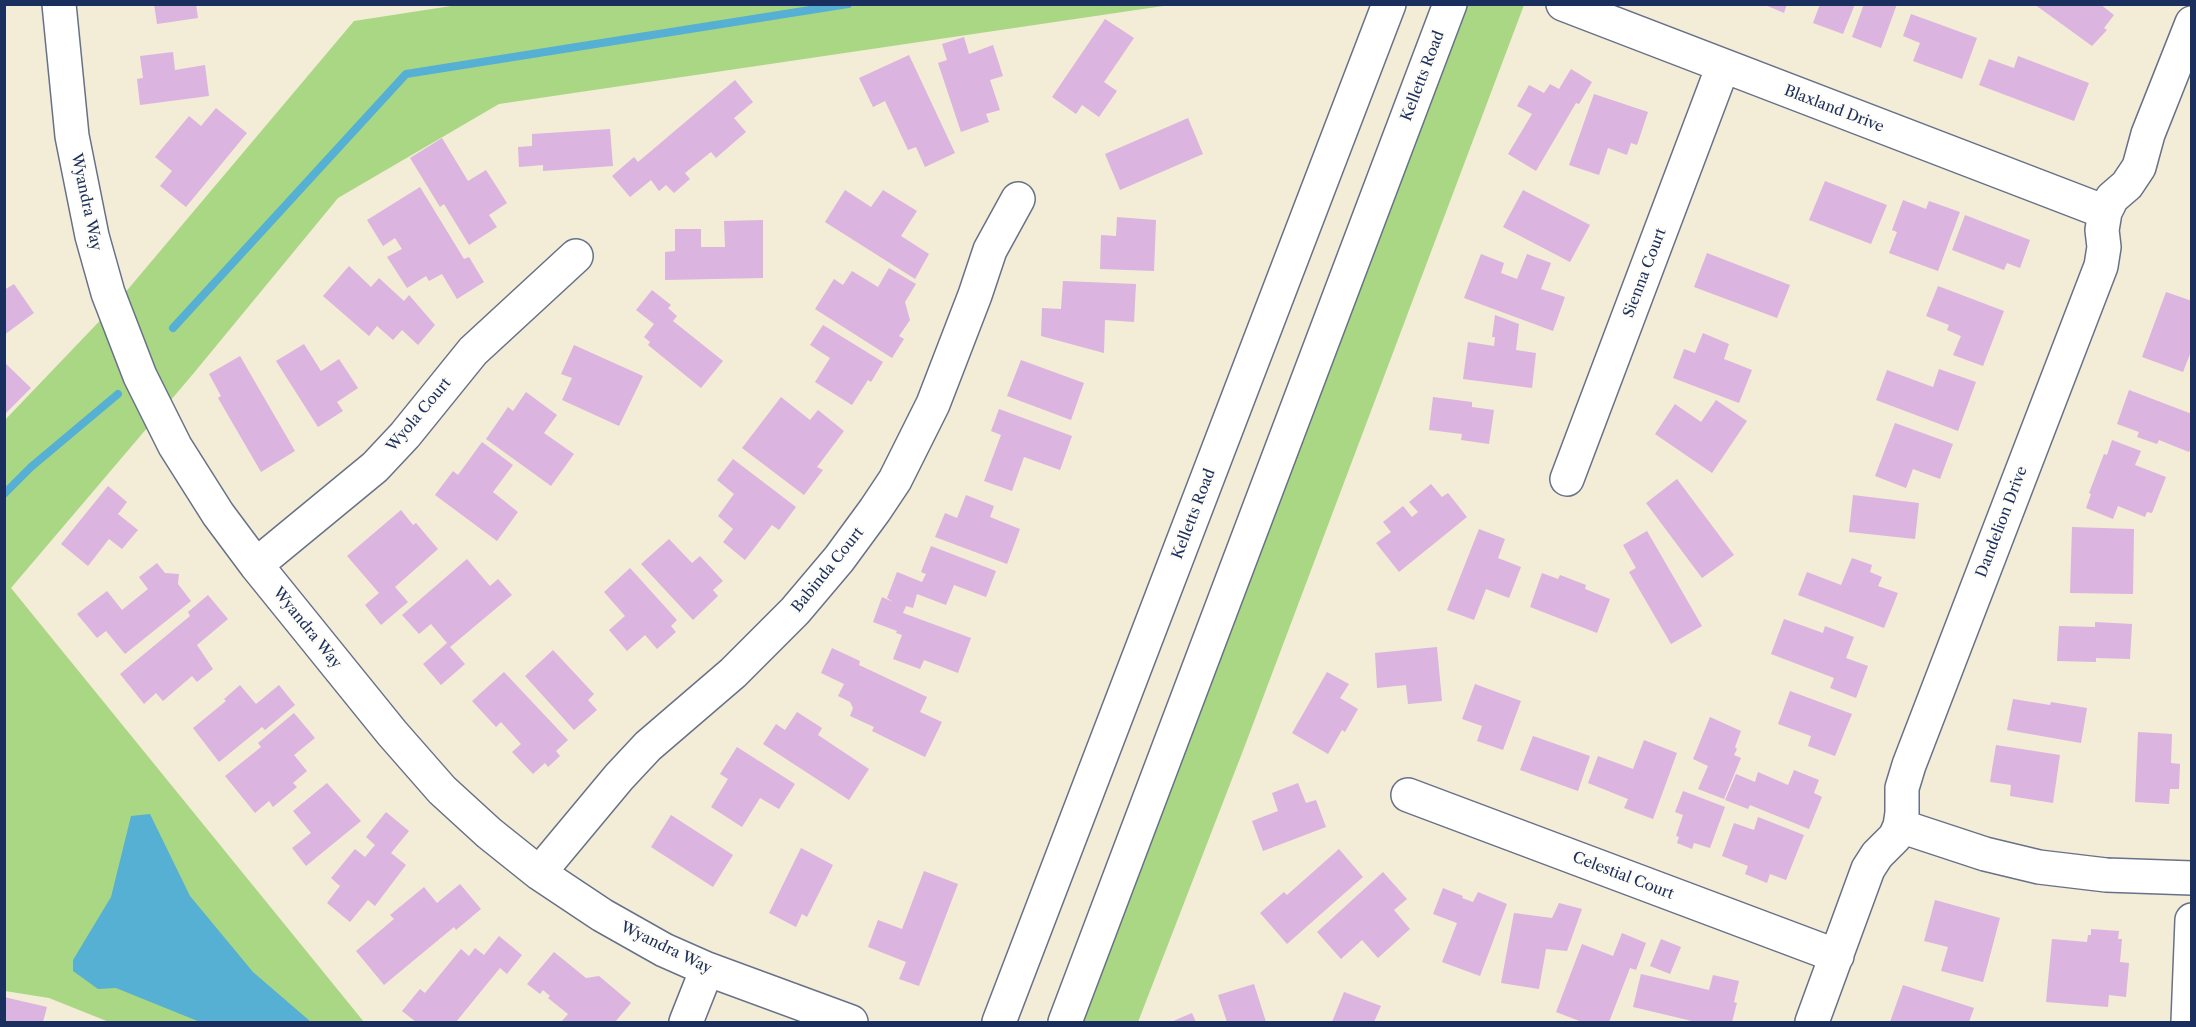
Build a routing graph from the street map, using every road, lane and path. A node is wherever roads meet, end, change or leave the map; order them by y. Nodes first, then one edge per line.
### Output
1 (59, 4) edge
2 (1389, 4) edge
3 (1450, 4) edge
4 (1563, 4) edge
5 (2192, 22) edge
6 (1723, 66) junction
7 (1018, 199) dead end
8 (2105, 212) junction
9 (576, 256) dead end
10 (1567, 479) dead end
11 (256, 565) junction
12 (1408, 795) dead end
13 (1900, 826) junction
14 (539, 873) junction
15 (2192, 878) edge
16 (2192, 920) edge
17 (1837, 957) junction
18 (706, 969) junction
19 (686, 1023) edge
20 (851, 1023) edge
21 (999, 1023) edge
22 (1065, 1023) edge
23 (1812, 1023) edge
24 (2188, 1023) edge

1 - 11 street, Wyandra Way
2 - 21 street, Kelletts Road
3 - 22 street, Kelletts Road
4 - 6 street, Blaxland Drive
5 - 8 street
6 - 8 street, Blaxland Drive
6 - 10 street, Sienna Court
7 - 14 street, Babinda Court
8 - 13 street, Dandelion Drive
9 - 11 street, Wyola Court
11 - 14 street, Wyandra Way
12 - 17 street, Celestial Court
13 - 15 street
13 - 17 street
14 - 18 street, Wyandra Way
16 - 24 street
17 - 23 street
18 - 19 street
18 - 20 street, Wyandra Way

